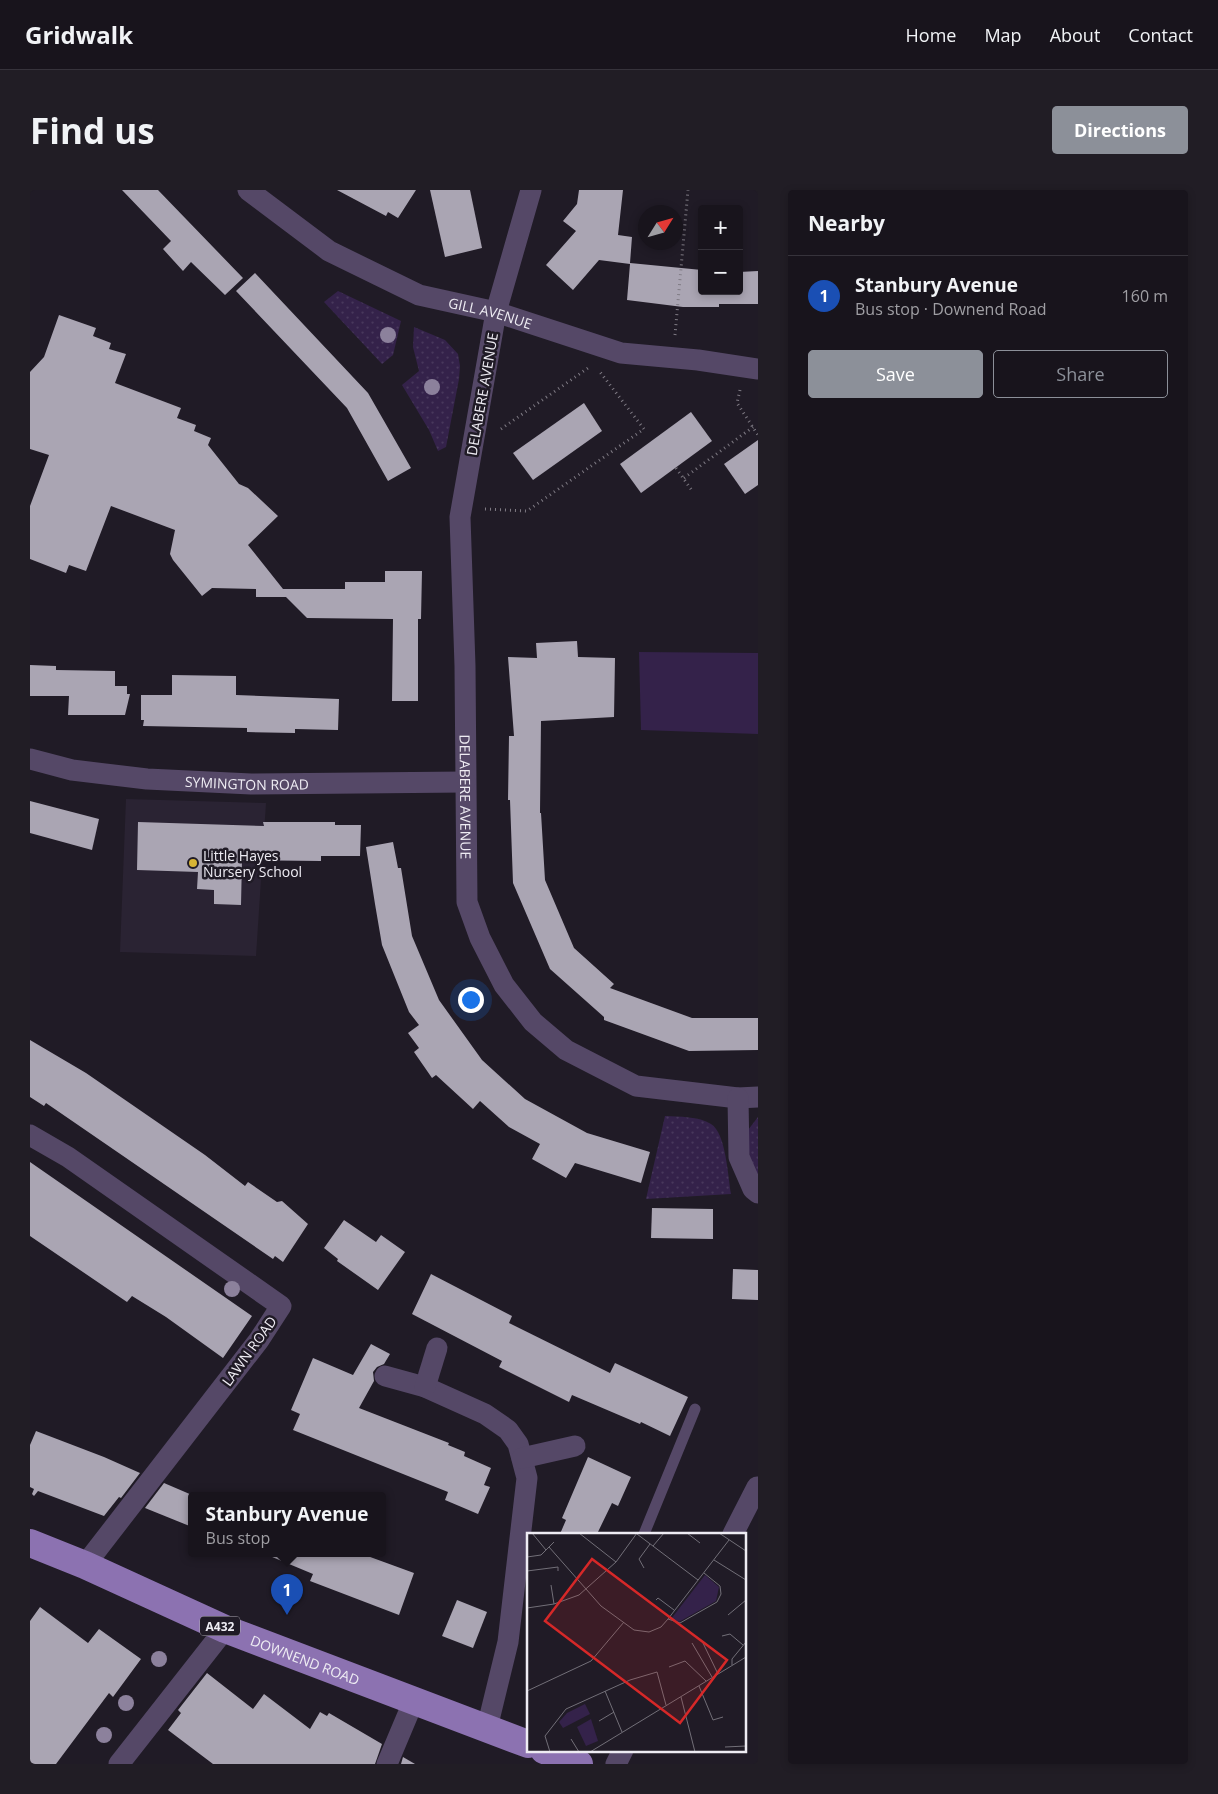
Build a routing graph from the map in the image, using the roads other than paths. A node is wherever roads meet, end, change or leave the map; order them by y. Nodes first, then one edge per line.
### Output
1 (248, 190) edge
2 (531, 190) edge
3 (496, 312) junction
4 (751, 368) edge
5 (30, 759) edge
6 (466, 782) junction
7 (748, 1098) edge
8 (30, 1135) edge
9 (758, 1193) edge
10 (437, 1348) dead end
11 (385, 1376) dead end
12 (425, 1387) junction
13 (695, 1409) dead end
14 (575, 1446) dead end
15 (522, 1458) junction
16 (757, 1487) dead end
17 (644, 1533) edge
18 (734, 1533) edge
19 (30, 1543) edge
20 (85, 1565) junction
21 (225, 1628) junction
22 (414, 1700) junction
23 (487, 1728) junction
24 (527, 1744) edge
25 (553, 1752) edge
26 (622, 1752) edge
27 (119, 1764) edge
28 (387, 1764) edge
29 (579, 1764) edge
30 (616, 1764) edge

1 - 3 street, GILL AVENUE
2 - 3 street, DELABERE AVENUE
3 - 4 street, GILL AVENUE
3 - 6 street, DELABERE AVENUE
5 - 6 street, SYMINGTON ROAD
6 - 7 street, DELABERE AVENUE
7 - 9 street
8 - 20 street, LAWN ROAD
10 - 12 street
11 - 12 street
12 - 15 street
13 - 17 lane
14 - 15 street
15 - 23 street
16 - 18 street
19 - 20 main road, DOWNEND ROAD / A432
20 - 21 main road, DOWNEND ROAD / A432
21 - 22 main road, DOWNEND ROAD / A432
21 - 27 street
22 - 23 main road, DOWNEND ROAD / A432
22 - 28 street
23 - 24 main road, DOWNEND ROAD / A432
25 - 29 main road
26 - 30 street

